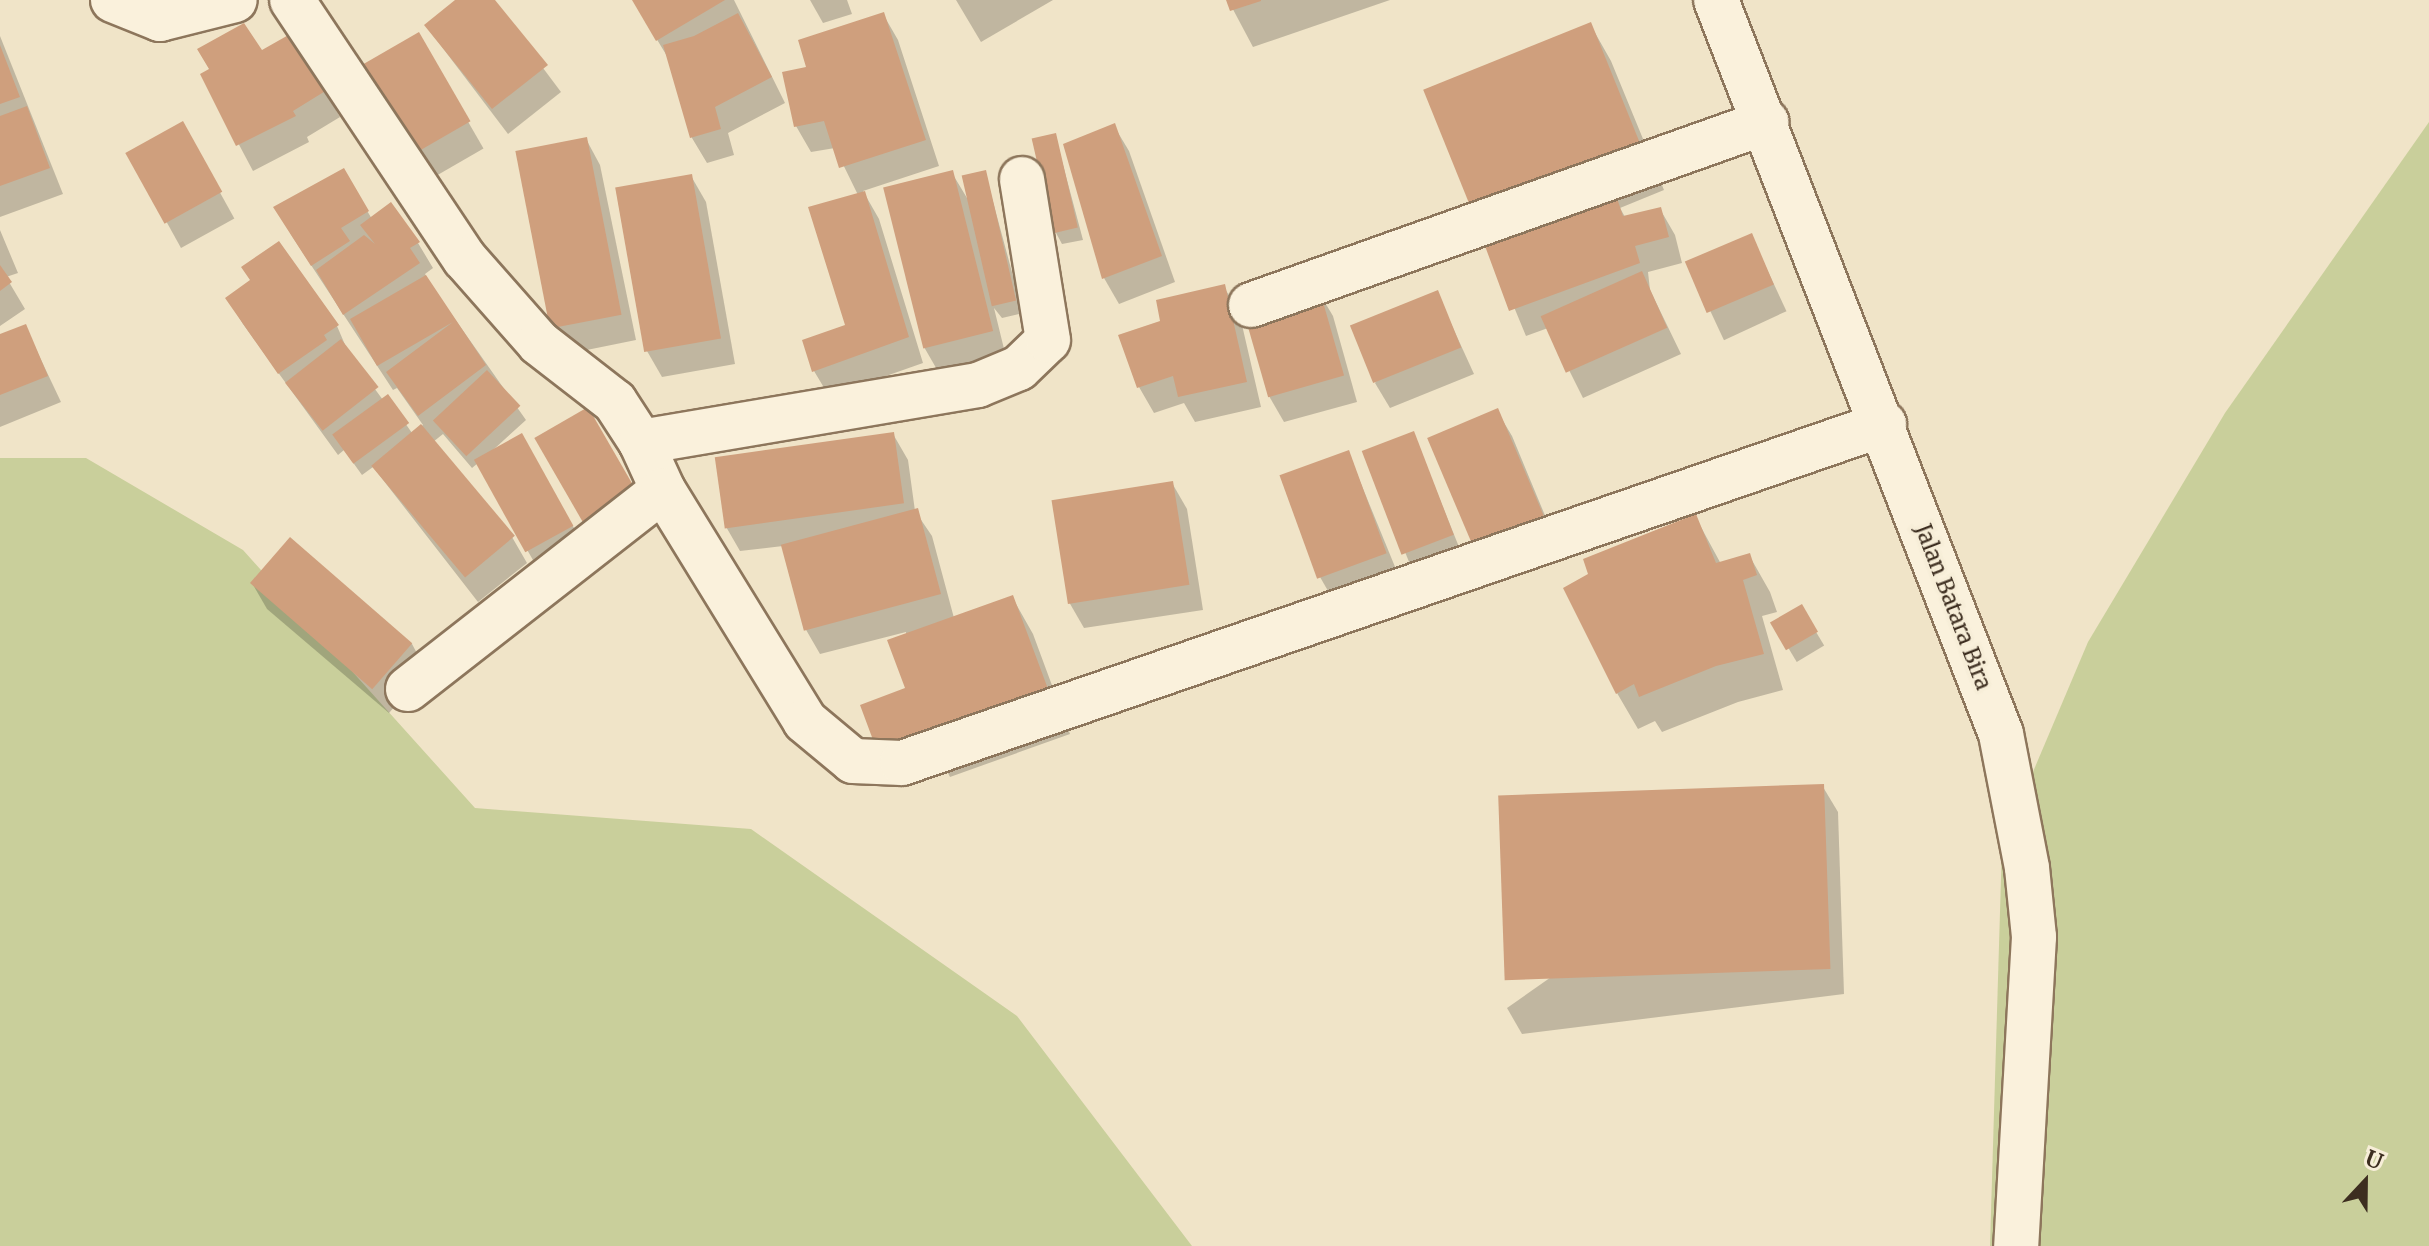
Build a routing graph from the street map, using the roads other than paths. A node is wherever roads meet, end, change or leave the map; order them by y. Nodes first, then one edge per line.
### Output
1 (113, 0) edge
2 (235, 0) edge
3 (292, 0) edge
4 (1716, 0) edge
5 (1766, 122) junction
6 (1022, 179) dead end
7 (1251, 305) dead end
8 (1884, 424) junction
9 (641, 442) junction
10 (663, 490) junction
11 (408, 689) dead end
12 (2016, 1246) edge

1 - 2 street
3 - 9 street
4 - 5 street, Jalan Batara Bira
5 - 7 street
5 - 8 street, Jalan Batara Bira
6 - 9 street
8 - 10 street
8 - 12 street, Jalan Batara Bira
9 - 10 street
10 - 11 street

